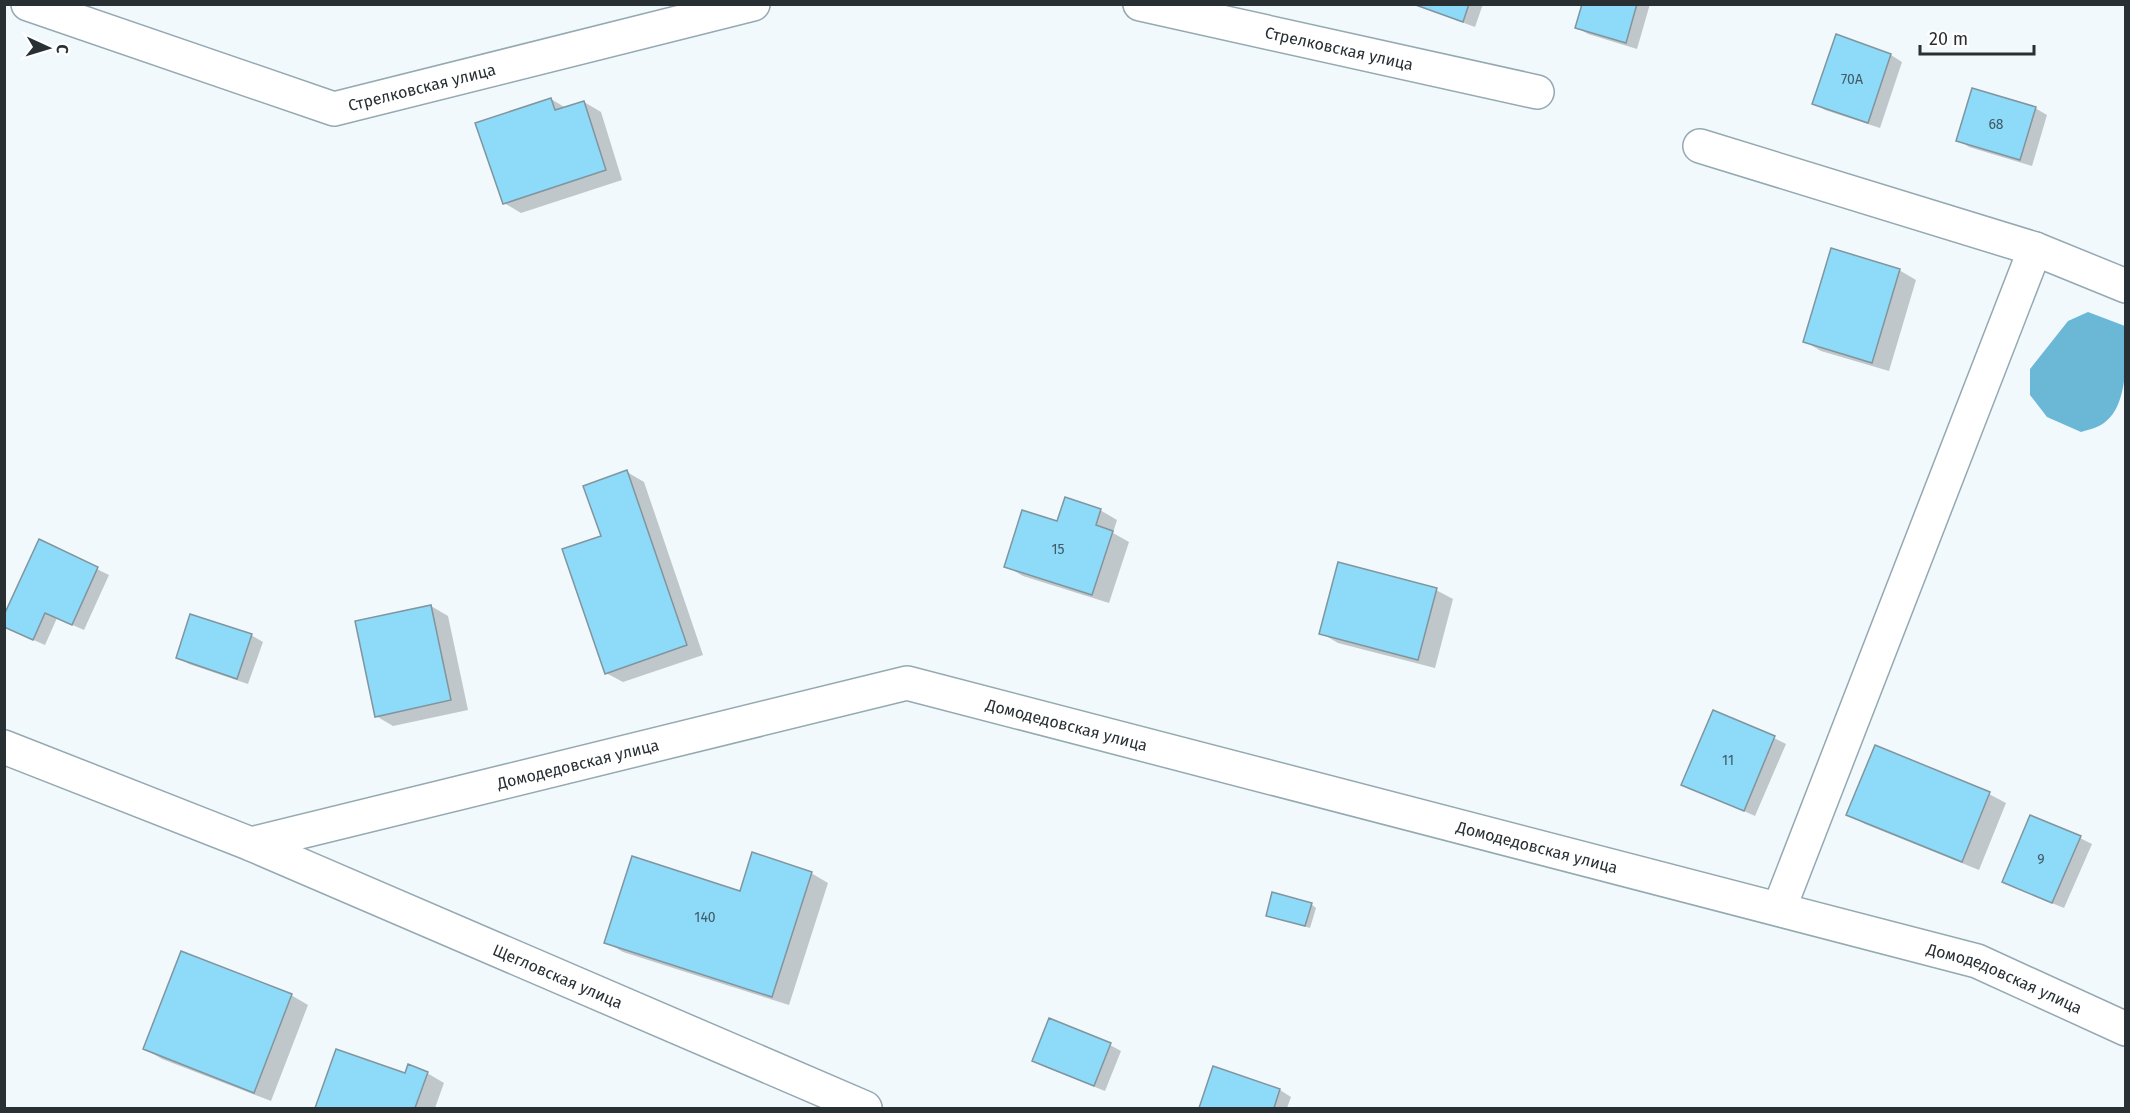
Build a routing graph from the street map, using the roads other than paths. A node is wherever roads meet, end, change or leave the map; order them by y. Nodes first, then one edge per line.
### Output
1 (28, 4) edge
2 (753, 4) edge
3 (1140, 4) edge
4 (1537, 92) dead end
5 (1700, 146) dead end
6 (2035, 249) junction
7 (2126, 286) edge
8 (4, 747) edge
9 (251, 844) junction
10 (1779, 909) junction
11 (2126, 1029) edge
12 (865, 1108) edge

1 - 2 street, Стрелковская улица
3 - 4 street, Стрелковская улица
5 - 6 street
6 - 7 street
6 - 10 street
8 - 9 street
9 - 10 street, Домодедовская улица
9 - 12 street, Щегловская улица
10 - 11 street, Домодедовская улица

